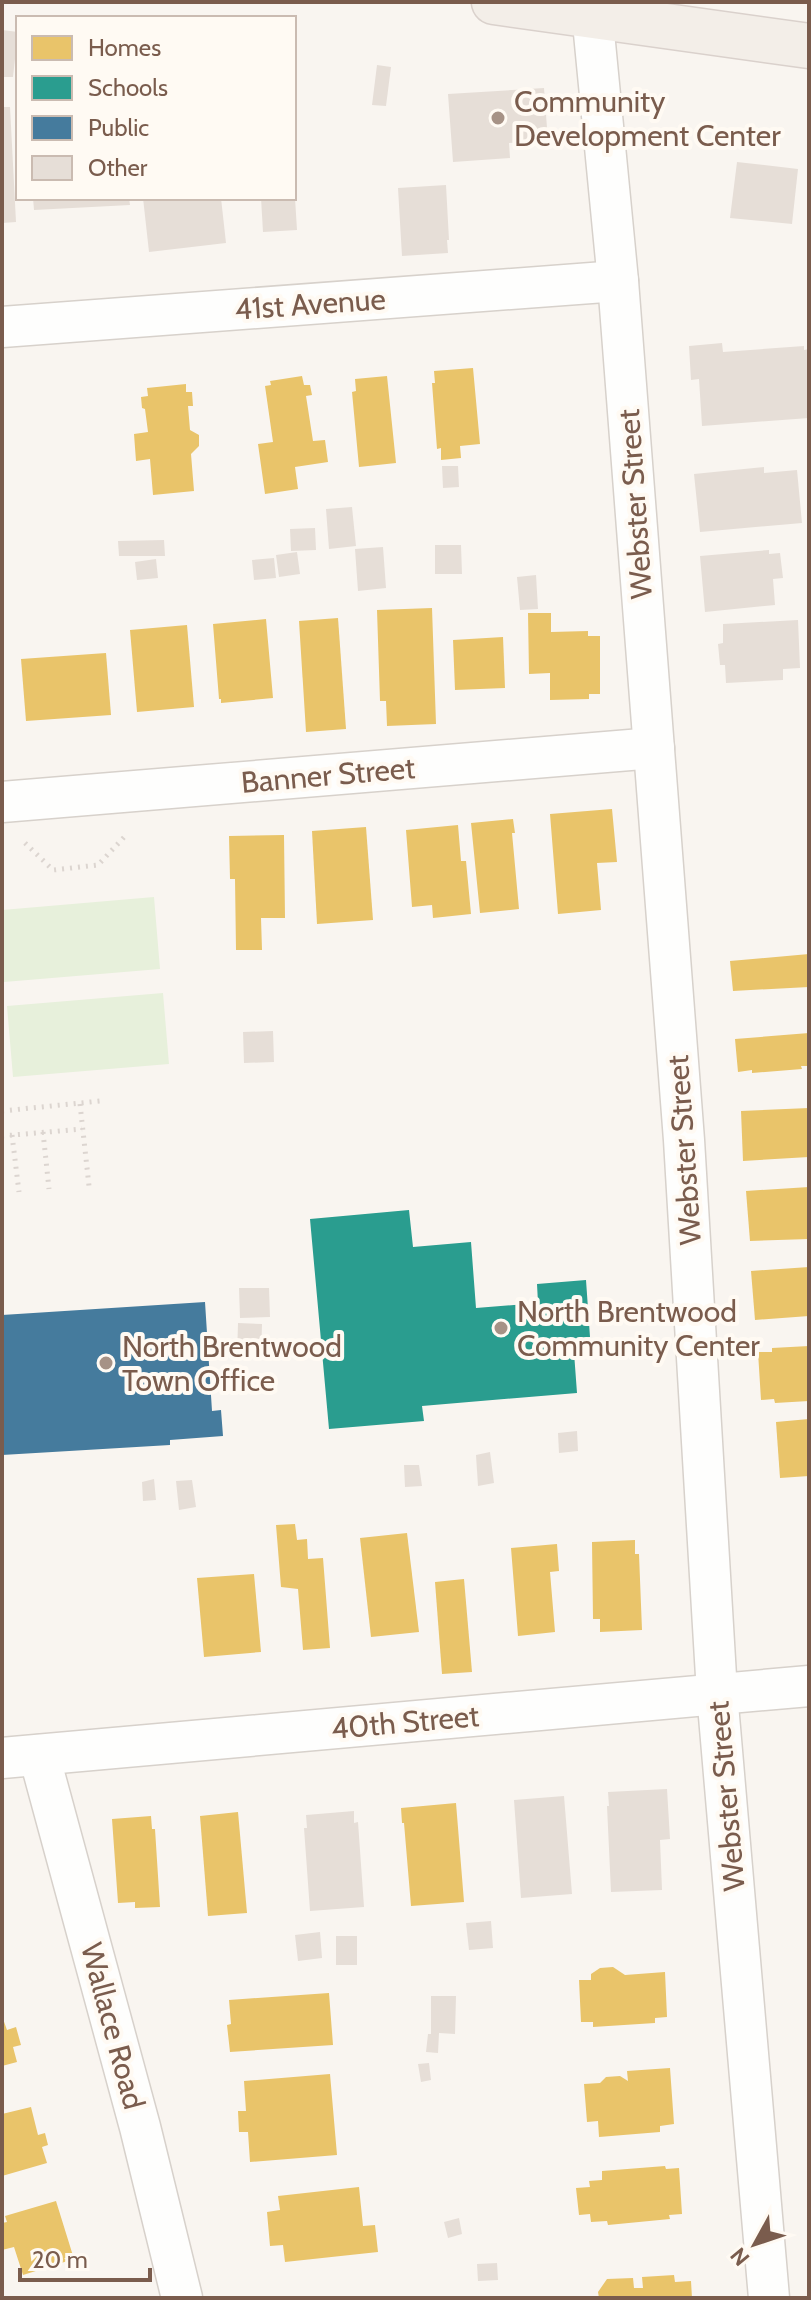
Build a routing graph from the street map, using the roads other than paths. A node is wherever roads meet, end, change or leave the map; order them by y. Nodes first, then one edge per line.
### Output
1 (494, 2) edge
2 (592, 8) edge
3 (809, 46) edge
4 (618, 281) junction
5 (2, 327) edge
6 (654, 748) junction
7 (2, 802) edge
8 (809, 1686) edge
9 (717, 1693) junction
10 (21, 1757) edge
11 (182, 2298) edge
12 (769, 2298) edge

1 - 2 main road
2 - 3 main road
2 - 4 street, Webster Street
4 - 5 street, 41st Avenue
4 - 6 street, Webster Street
6 - 7 street, Banner Street
6 - 9 street, Webster Street
8 - 9 street, 40th Street
9 - 10 street, 40th Street
9 - 12 street, Webster Street
10 - 11 street, Wallace Road

